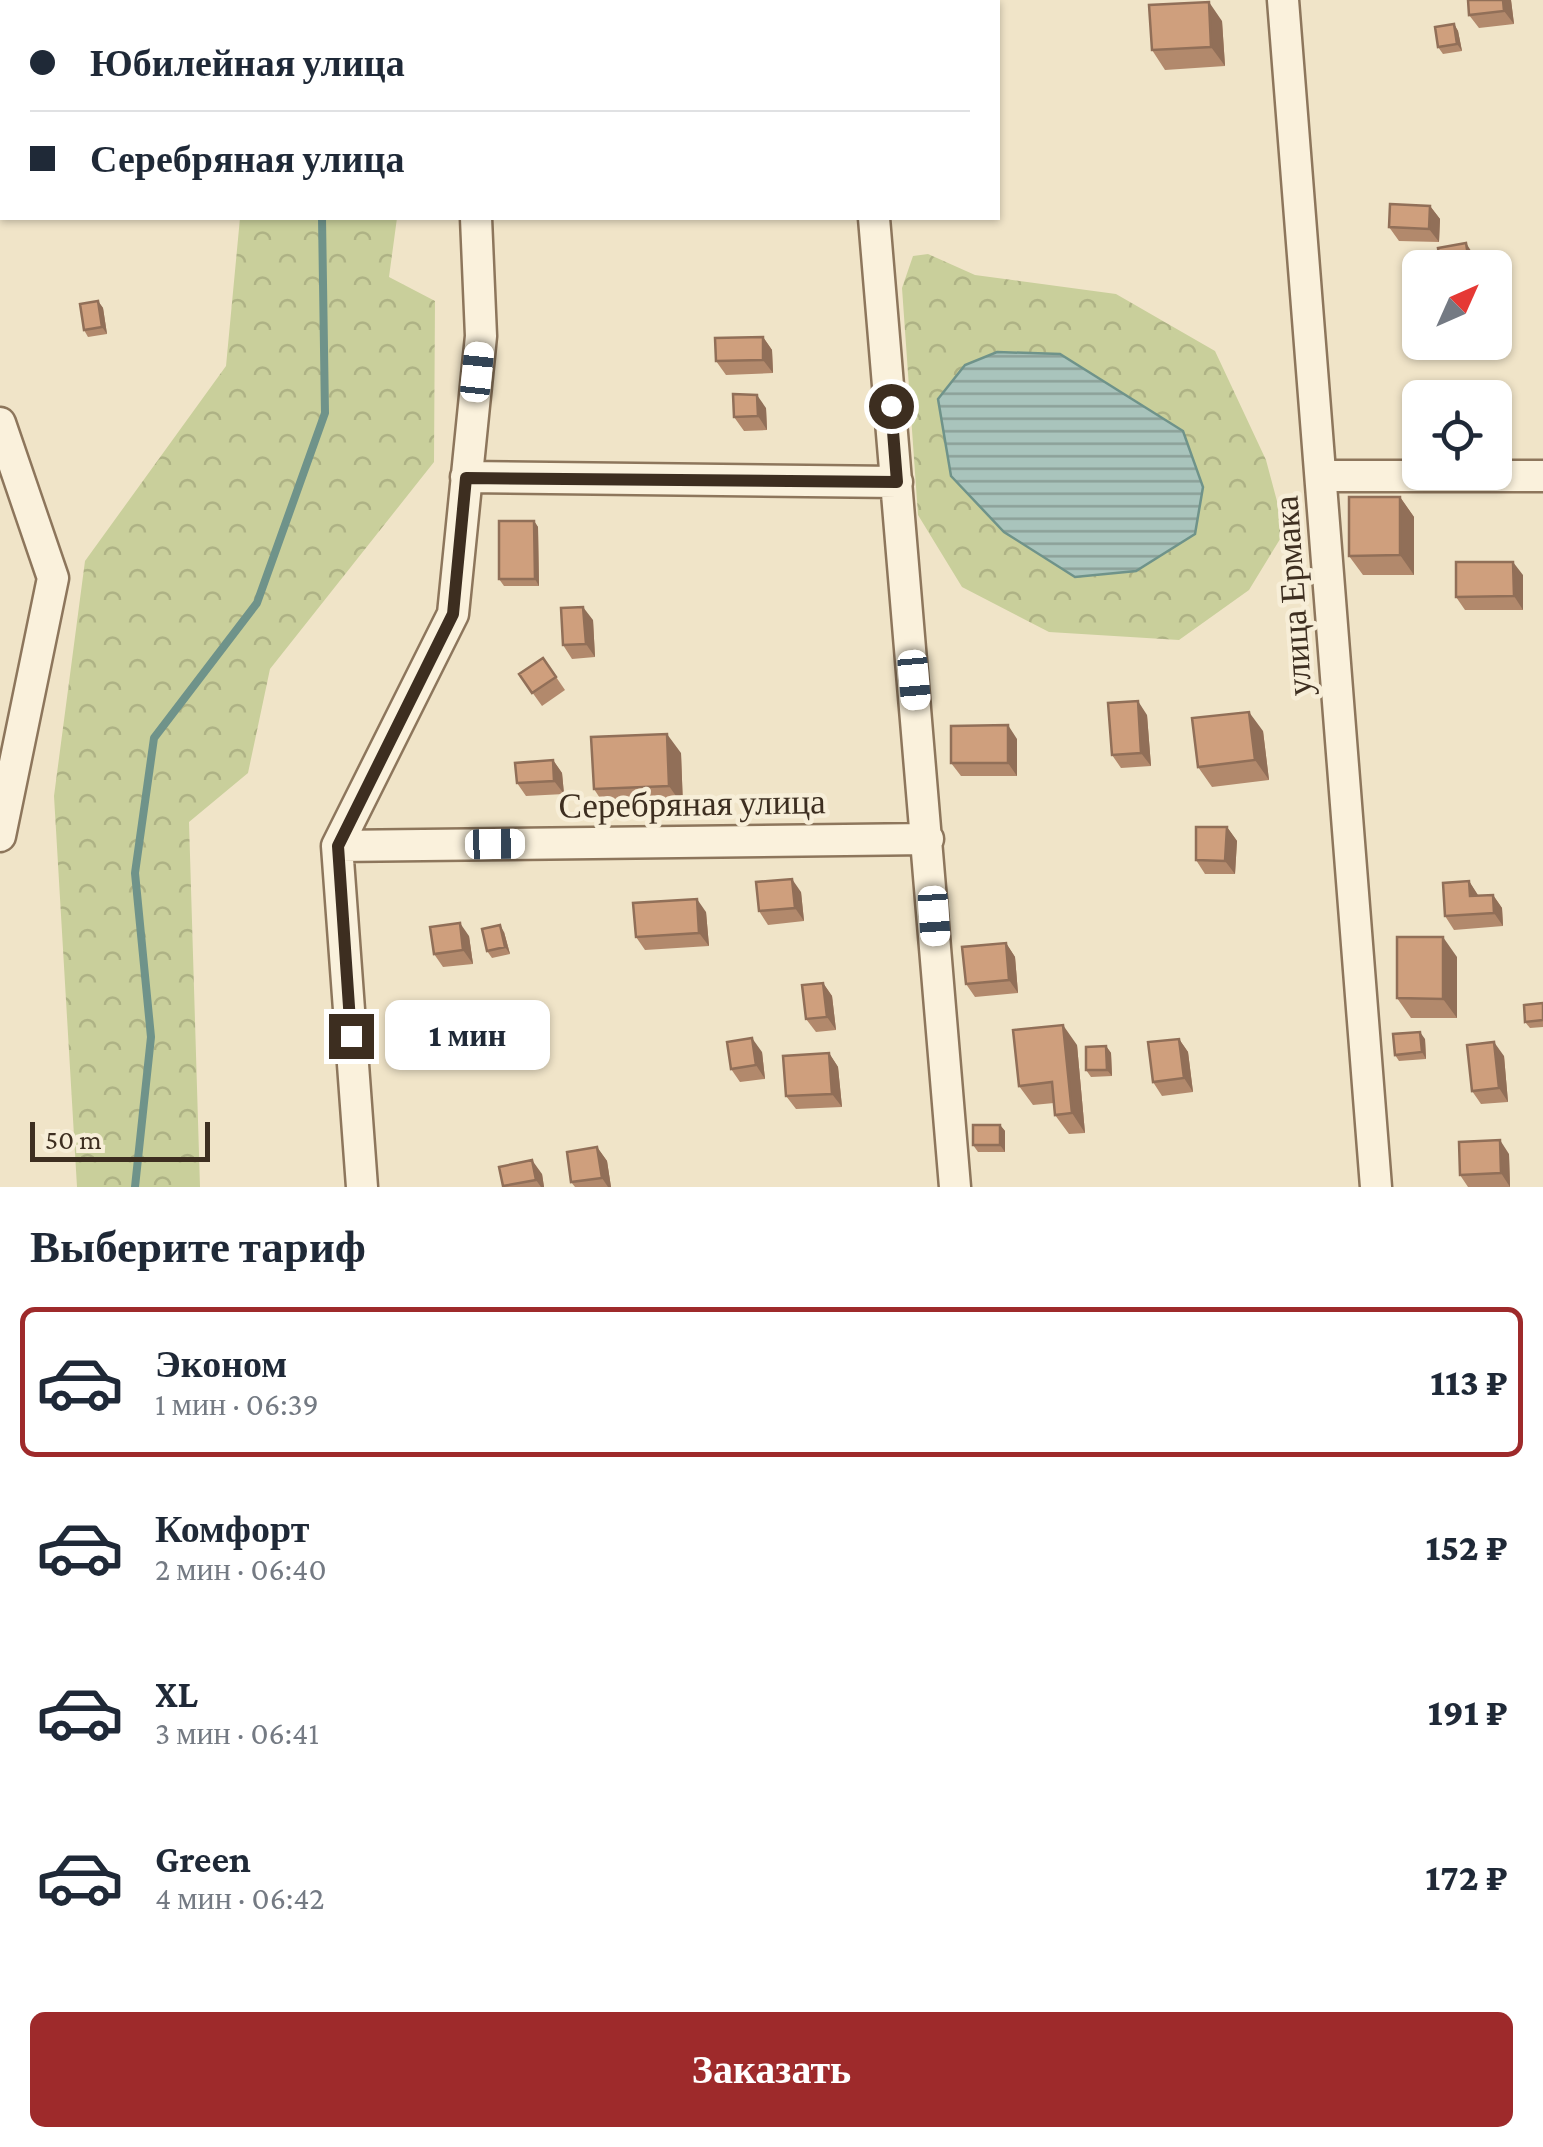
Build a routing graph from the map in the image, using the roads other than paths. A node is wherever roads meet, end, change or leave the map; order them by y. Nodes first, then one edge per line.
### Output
1 (1282, 0) edge
2 (476, 220) edge
3 (874, 220) edge
4 (0, 423) edge
5 (1322, 476) junction
6 (1543, 476) edge
7 (466, 478) junction
8 (897, 482) junction
9 (0, 836) edge
10 (928, 839) junction
11 (338, 846) junction
12 (362, 1187) edge
13 (956, 1187) edge
14 (1376, 1187) edge

1 - 5 street, улица Ермака
2 - 7 street
3 - 8 street
4 - 9 street
5 - 6 street
5 - 14 street, улица Ермака
7 - 8 street
7 - 11 street
8 - 10 street
10 - 11 street, Серебряная улица
10 - 13 street
11 - 12 street

